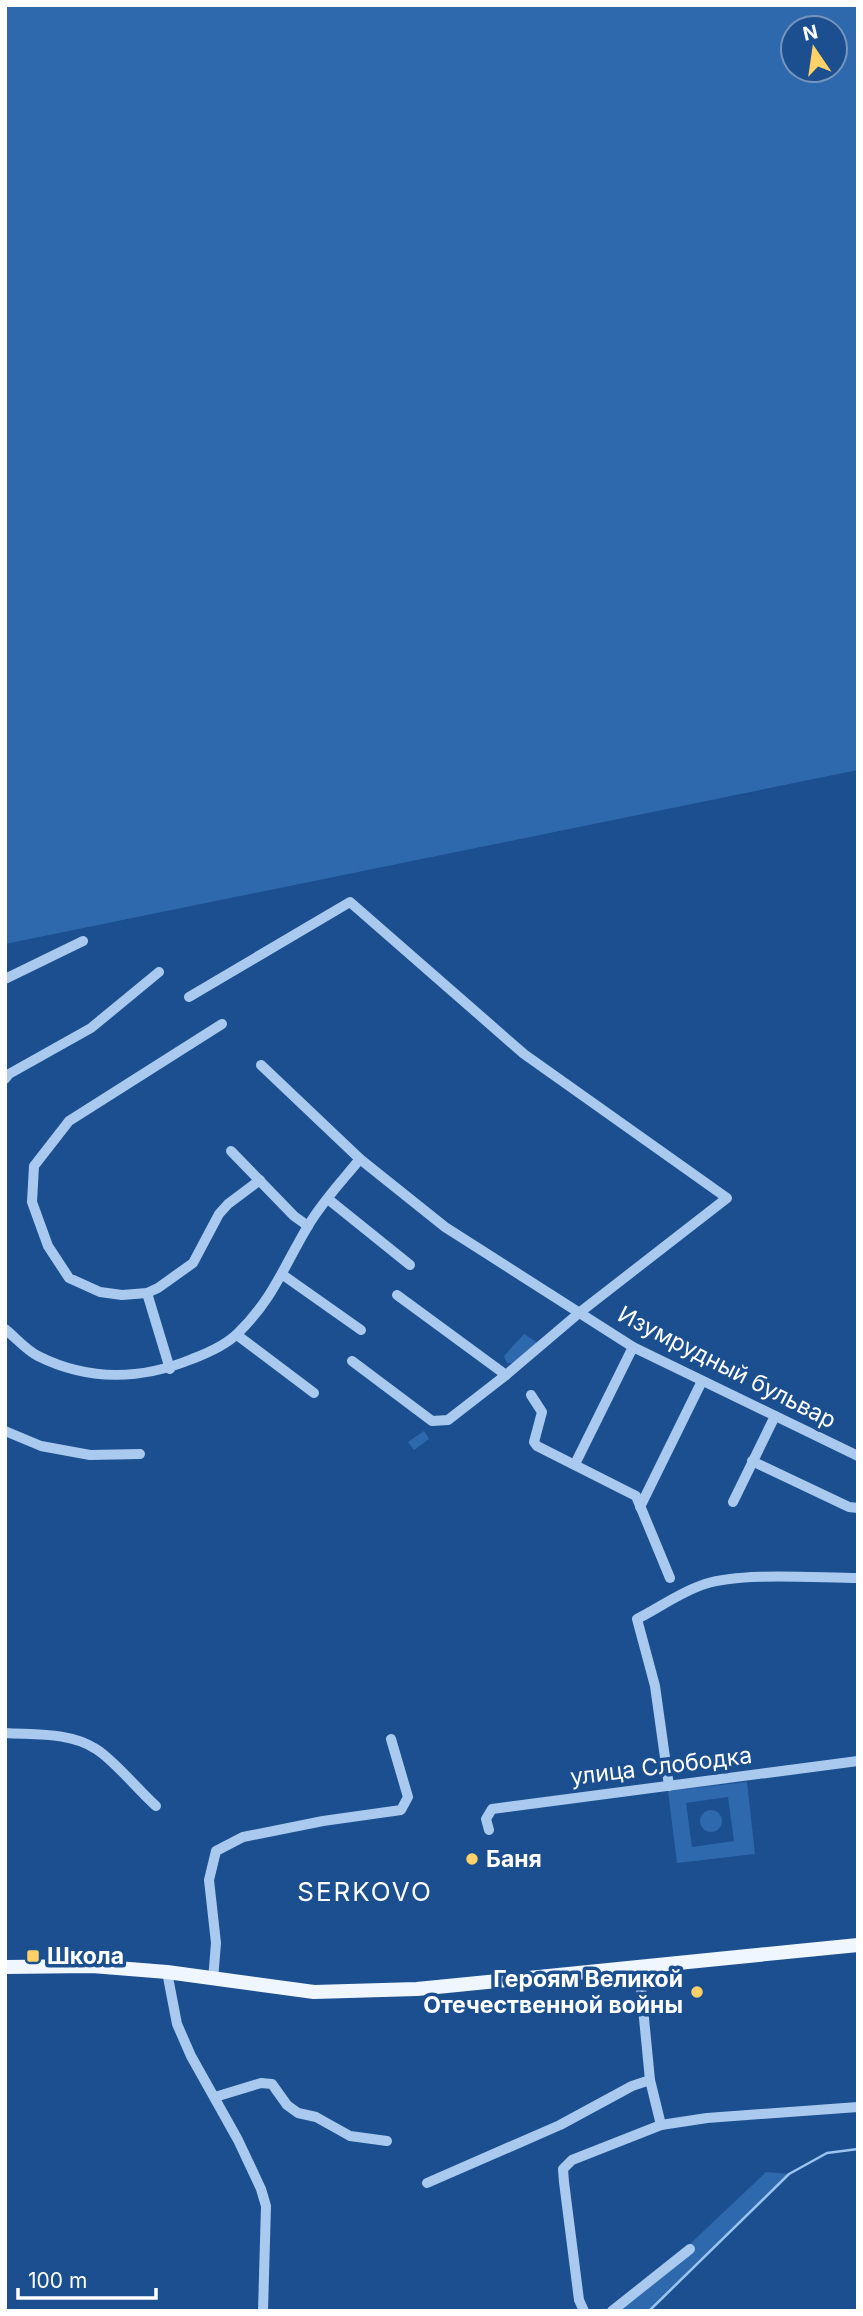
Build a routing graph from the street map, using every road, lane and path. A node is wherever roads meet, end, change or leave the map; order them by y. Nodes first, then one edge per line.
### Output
1 (83, 942) dead end
2 (159, 972) dead end
3 (5, 979) edge
4 (189, 997) dead end
5 (222, 1024) dead end
6 (261, 1065) dead end
7 (5, 1079) edge
8 (231, 1151) dead end
9 (360, 1158) junction
10 (260, 1180) junction
11 (328, 1199) junction
12 (308, 1226) junction
13 (410, 1265) dead end
14 (283, 1275) junction
15 (147, 1293) junction
16 (397, 1295) dead end
17 (579, 1313) junction
18 (5, 1329) edge
19 (360, 1330) dead end
20 (237, 1335) junction
21 (633, 1348) junction
22 (352, 1361) dead end
23 (170, 1368) junction
24 (506, 1375) junction
25 (702, 1381) junction
26 (314, 1393) dead end
27 (531, 1395) dead end
28 (775, 1416) junction
29 (5, 1430) edge
30 (140, 1454) dead end
31 (858, 1456) edge
32 (752, 1461) junction
33 (575, 1464) junction
34 (733, 1502) dead end
35 (640, 1507) junction
36 (858, 1508) edge
37 (670, 1578) dead end
38 (858, 1578) edge
39 (5, 1733) edge
40 (391, 1739) dead end
41 (858, 1761) edge
42 (669, 1786) junction
43 (156, 1806) dead end
44 (489, 1830) dead end
45 (858, 1945) edge
46 (5, 1967) edge
47 (639, 1967) junction
48 (167, 1972) junction
49 (213, 1980) junction
50 (650, 2080) junction
51 (215, 2097) junction
52 (858, 2107) edge
53 (662, 2125) junction
54 (387, 2141) dead end
55 (427, 2183) dead end
56 (690, 2249) dead end
57 (580, 2307) edge
58 (263, 2311) edge
59 (612, 2311) edge

1 - 3 street
2 - 7 street
4 - 17 street
5 - 15 street
6 - 9 street, Изумрудный бульвар
8 - 10 street
9 - 11 street
9 - 17 street, Изумрудный бульвар
10 - 12 street
10 - 15 street
11 - 12 street
11 - 13 street
12 - 14 street
14 - 19 street
14 - 20 street
15 - 23 street
16 - 24 street
17 - 21 street, Изумрудный бульвар
17 - 24 street
18 - 23 street
20 - 23 street
20 - 26 street
21 - 25 street, Изумрудный бульвар
21 - 33 street
22 - 24 street
25 - 28 street, Изумрудный бульвар
25 - 35 street
27 - 33 street
28 - 31 street, Изумрудный бульвар
28 - 32 street
29 - 30 street
32 - 34 street
32 - 36 street
33 - 35 street
35 - 37 street
38 - 42 street
39 - 43 street
40 - 49 street
41 - 42 street, улица Слободка
42 - 44 street, улица Слободка
45 - 47 main road
46 - 48 main road
47 - 49 main road
47 - 50 street
48 - 49 main road
48 - 51 street
50 - 53 street
50 - 55 street
51 - 54 street
51 - 58 street
52 - 53 street
53 - 57 street
56 - 59 street

